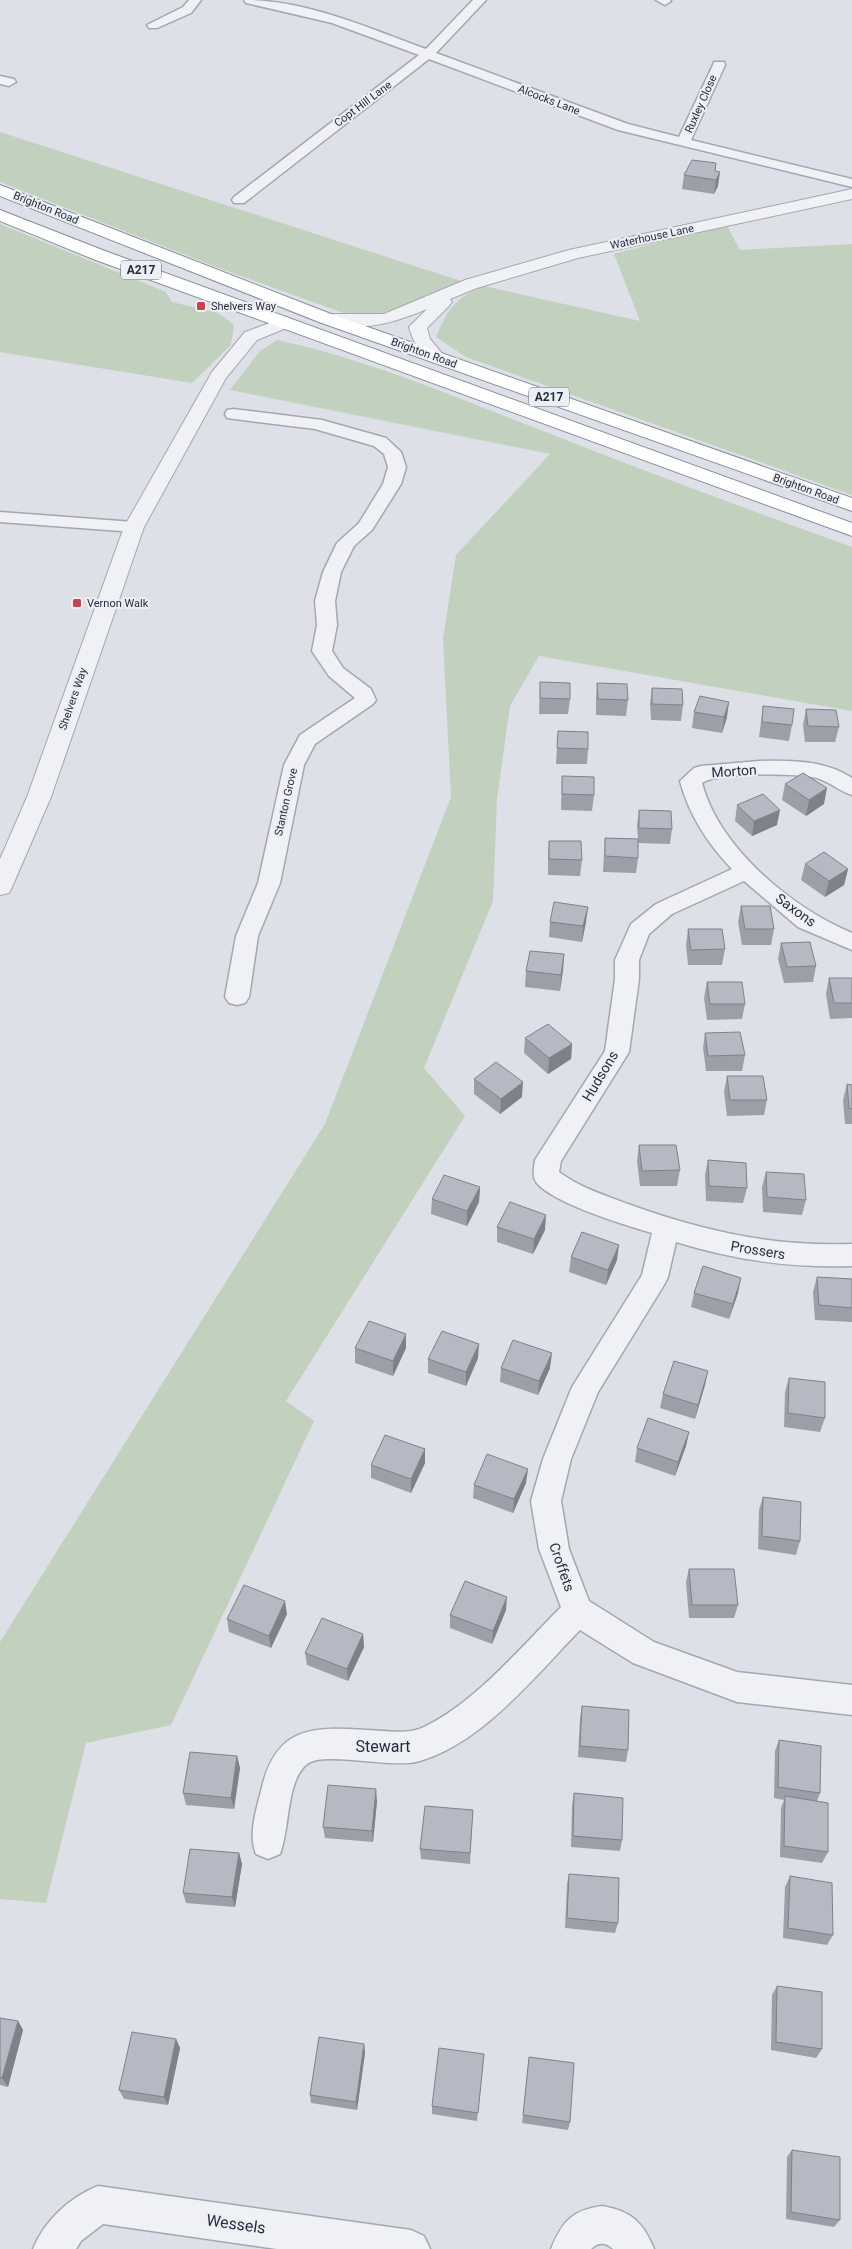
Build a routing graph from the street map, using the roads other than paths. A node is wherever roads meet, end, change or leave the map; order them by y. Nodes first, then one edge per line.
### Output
1 (195, 0) edge
2 (250, 0) edge
3 (480, 0) edge
4 (153, 25) dead end
5 (428, 54) junction
6 (719, 65) dead end
7 (683, 143) junction
8 (852, 183) edge
9 (0, 190) edge
10 (852, 194) edge
11 (239, 200) dead end
12 (0, 215) edge
13 (246, 287) junction
14 (456, 290) junction
15 (236, 304) junction
16 (325, 318) junction
17 (283, 323) junction
18 (251, 336) junction
19 (436, 357) junction
20 (233, 414) dead end
21 (852, 505) edge
22 (0, 517) edge
23 (134, 527) junction
24 (852, 530) edge
25 (852, 788) edge
26 (746, 870) junction
27 (2, 877) edge
28 (852, 942) edge
29 (237, 997) dead end
30 (666, 1228) junction
31 (852, 1255) edge
32 (578, 1610) junction
33 (852, 1700) edge
34 (268, 1842) dead end
35 (60, 2238) edge
36 (411, 2249) edge
37 (570, 2249) edge
38 (635, 2249) edge

1 - 4 street
2 - 5 street, Alcocks Lane
3 - 5 street, Copt Hill Lane
5 - 7 street, Alcocks Lane
5 - 11 street, Copt Hill Lane
6 - 7 street, Ruxley Close
7 - 8 street, Alcocks Lane
9 - 13 highway, Brighton Road / A217
10 - 14 street, Waterhouse Lane
12 - 15 highway, Brighton Road / A217
13 - 16 highway, Brighton Road / A217
13 - 17 highway
14 - 16 street, Waterhouse Lane
14 - 19 street, Waterhouse Lane
15 - 17 highway, Brighton Road / A217
15 - 18 street
16 - 19 highway, Brighton Road / A217
17 - 18 street, Shelvers Way
17 - 24 highway, Brighton Road / A217
18 - 23 street, Shelvers Way
19 - 21 highway, Brighton Road / A217
20 - 29 street, Stanton Grove
22 - 23 street
23 - 27 street, Shelvers Way
25 - 26 street, Morton
26 - 28 street, Saxons
26 - 30 street, Hudsons
30 - 31 street, Prossers
30 - 32 street, Croffets
32 - 33 street
32 - 34 street, Stewart
35 - 36 street, Wessels
37 - 38 street

